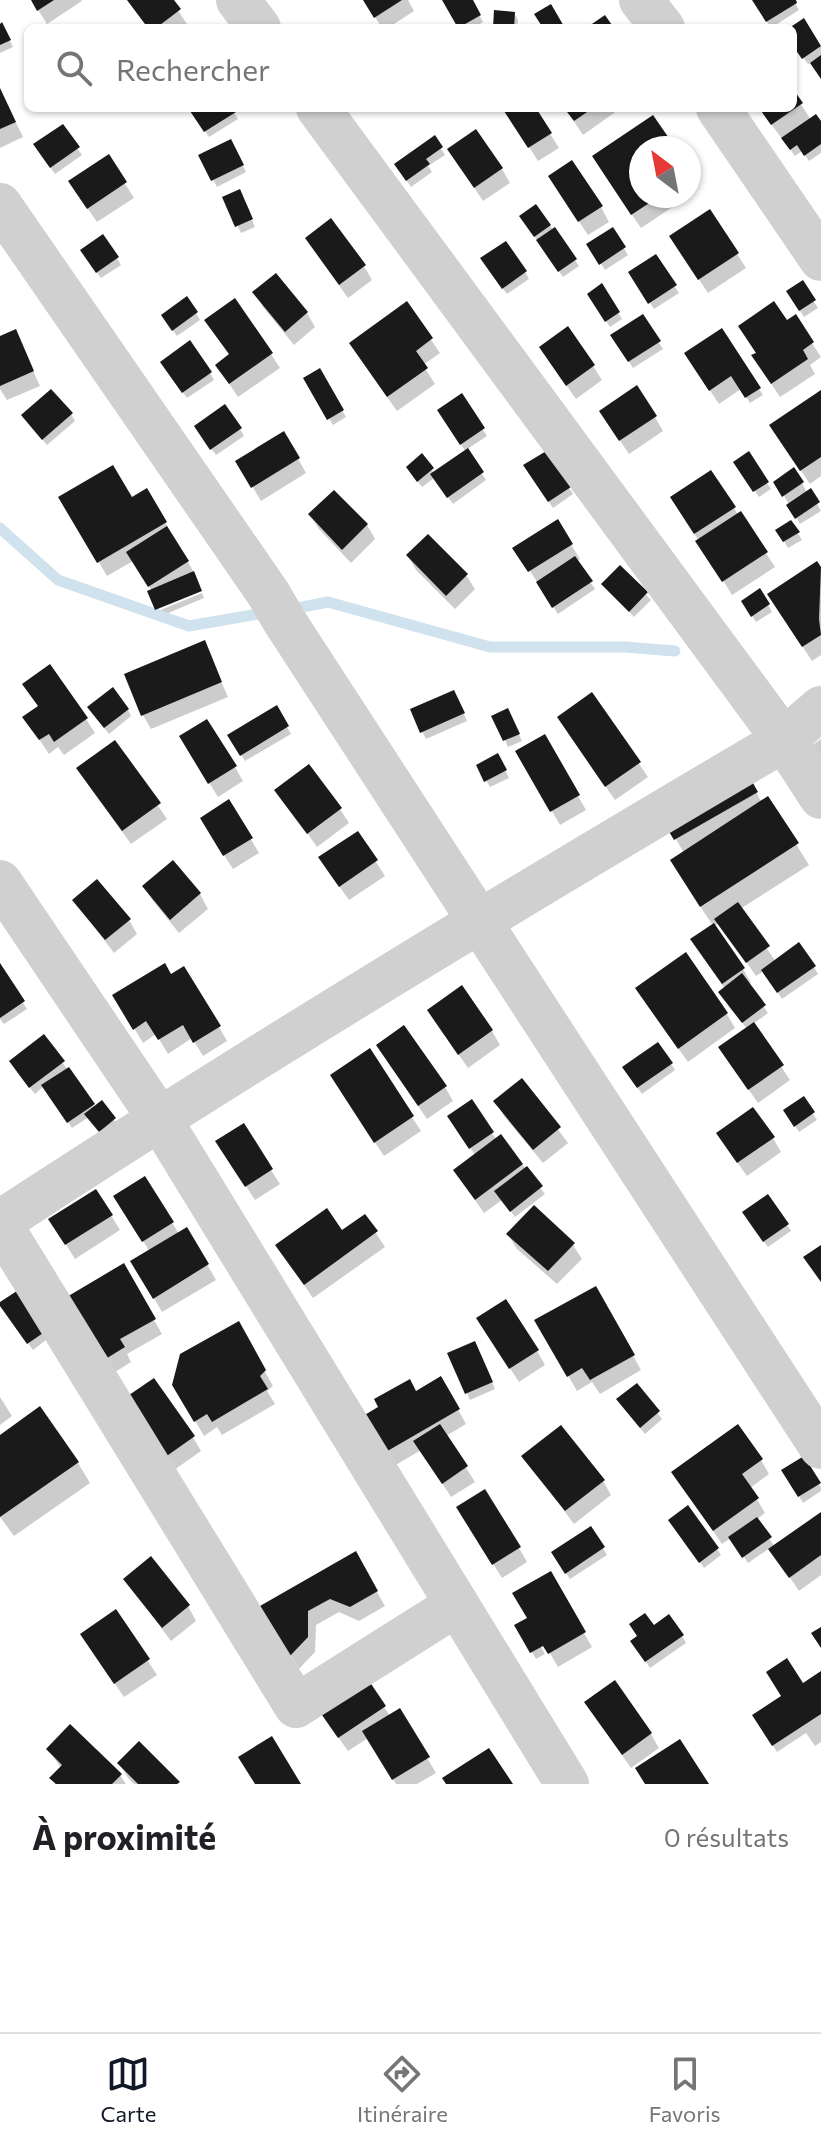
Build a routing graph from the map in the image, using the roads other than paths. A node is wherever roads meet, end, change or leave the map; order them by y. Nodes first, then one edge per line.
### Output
1 (238, 0) edge
2 (641, 0) edge
3 (256, 24) edge
4 (660, 24) edge
5 (321, 112) edge
6 (721, 112) edge
7 (0, 205) edge
8 (821, 259) edge
9 (821, 708) edge
10 (784, 740) junction
11 (821, 797) edge
12 (0, 882) edge
13 (479, 919) junction
14 (159, 1118) junction
15 (0, 1223) edge
16 (821, 1447) edge
17 (456, 1605) junction
18 (567, 1784) edge

1 - 3 street
2 - 4 street
5 - 10 street
6 - 8 street
7 - 13 street
9 - 10 street
10 - 11 street
10 - 13 street
12 - 14 street
13 - 14 street
13 - 16 street
14 - 15 street
14 - 17 street
15 - 17 street
17 - 18 street

